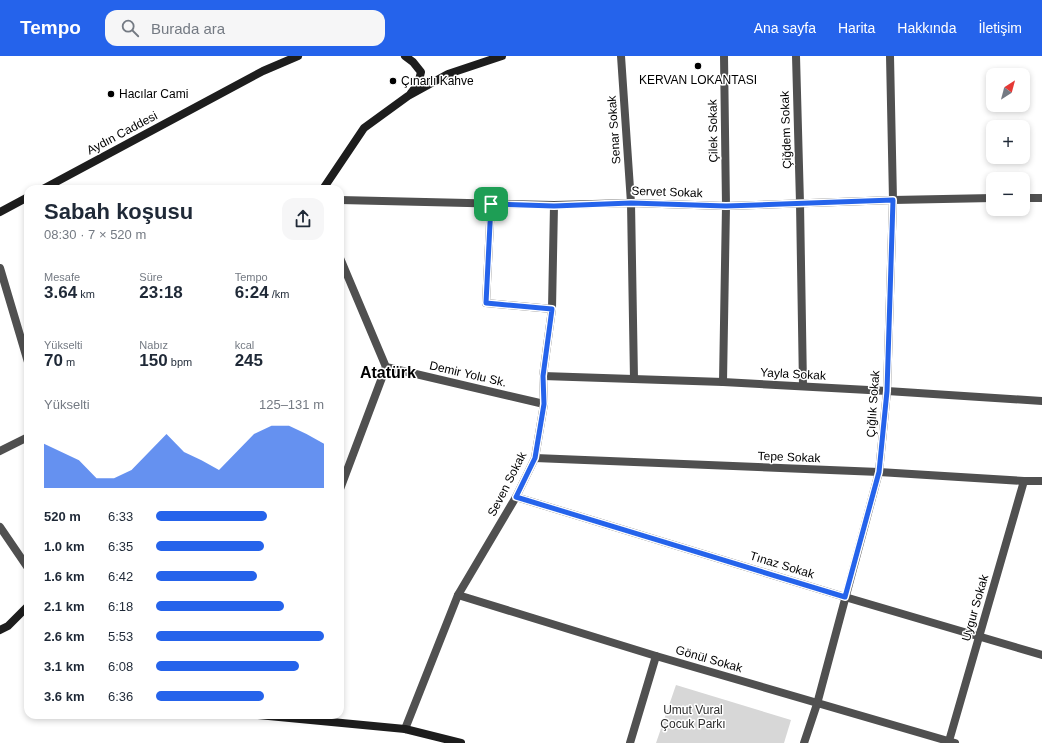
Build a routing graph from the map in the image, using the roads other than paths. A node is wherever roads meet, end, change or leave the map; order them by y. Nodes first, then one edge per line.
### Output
1 (298, 56) edge
2 (405, 56) edge
3 (502, 56) edge
4 (621, 56) edge
5 (724, 56) edge
6 (796, 56) edge
7 (890, 56) edge
8 (408, 96) junction
9 (52, 185) edge
10 (326, 185) edge
11 (986, 198) edge
12 (1030, 198) edge
13 (1042, 198) edge
14 (24, 199) edge
15 (344, 200) edge
16 (893, 200) junction
17 (631, 203) junction
18 (800, 203) junction
19 (491, 204) junction
20 (554, 206) junction
21 (726, 206) junction
22 (0, 212) edge
23 (344, 267) edge
24 (0, 268) edge
25 (552, 309) junction
26 (24, 349) edge
27 (386, 367) junction
28 (543, 376) junction
29 (634, 379) junction
30 (723, 382) junction
31 (803, 386) junction
32 (887, 391) junction
33 (1042, 401) edge
34 (544, 404) junction
35 (24, 439) edge
36 (0, 451) edge
37 (535, 458) junction
38 (879, 472) junction
39 (344, 478) edge
40 (1024, 481) junction
41 (1042, 481) edge
42 (516, 497) junction
43 (0, 527) edge
44 (24, 562) edge
45 (458, 595) junction
46 (845, 597) junction
47 (24, 610) edge
48 (0, 630) edge
49 (979, 637) junction
50 (1042, 655) edge
51 (656, 656) junction
52 (817, 704) junction
53 (300, 719) edge
54 (405, 729) junction
55 (952, 742) edge
56 (462, 743) edge
57 (630, 743) edge
58 (804, 743) edge

1 - 9 main road, Aydın Caddesi
2 - 8 main road
3 - 8 main road
4 - 17 street, Senar Sokak
5 - 21 street, Çilek Sokak
6 - 18 street, Çiğdem Sokak
7 - 16 street, Çığlık Sokak
8 - 10 main road
11 - 16 street, Servet Sokak
12 - 13 street
14 - 22 main road
15 - 19 street, Servet Sokak
16 - 18 street, Servet Sokak
16 - 32 street, Çığlık Sokak
17 - 20 street, Servet Sokak
17 - 21 street, Servet Sokak
17 - 29 street, Senar Sokak
18 - 21 street, Servet Sokak
18 - 31 street, Çiğdem Sokak
19 - 20 street, Servet Sokak
19 - 25 street
20 - 25 street, Seven Sokak
21 - 30 street, Çilek Sokak
23 - 27 street
24 - 26 street
25 - 28 street, Seven Sokak
27 - 34 street, Demir Yolu Sk.
27 - 39 street
28 - 29 street, Yayla Sokak
28 - 34 street, Seven Sokak
29 - 30 street, Yayla Sokak
30 - 31 street, Yayla Sokak
31 - 32 street, Yayla Sokak
32 - 33 street, Yayla Sokak
32 - 38 street, Çığlık Sokak
34 - 37 street, Seven Sokak
35 - 36 street
37 - 38 street, Tepe Sokak
37 - 42 street, Seven Sokak
38 - 40 street, Tepe Sokak
38 - 46 street, Çığlık Sokak
40 - 41 street, Tepe Sokak
40 - 49 street, Uygur Sokak
42 - 45 street, Seven Sokak
42 - 46 street, Tınaz Sokak
43 - 44 street
45 - 51 street, Gönül Sokak
45 - 54 street, Seven Sokak
46 - 49 street, Tınaz Sokak
46 - 52 street, Çığlık Sokak
47 - 48 main road
49 - 50 street, Tınaz Sokak
49 - 55 street, Uygur Sokak
51 - 52 street, Gönül Sokak
51 - 57 street
52 - 55 street, Gönül Sokak
52 - 58 street, Çığlık Sokak
53 - 54 main road
54 - 56 main road

